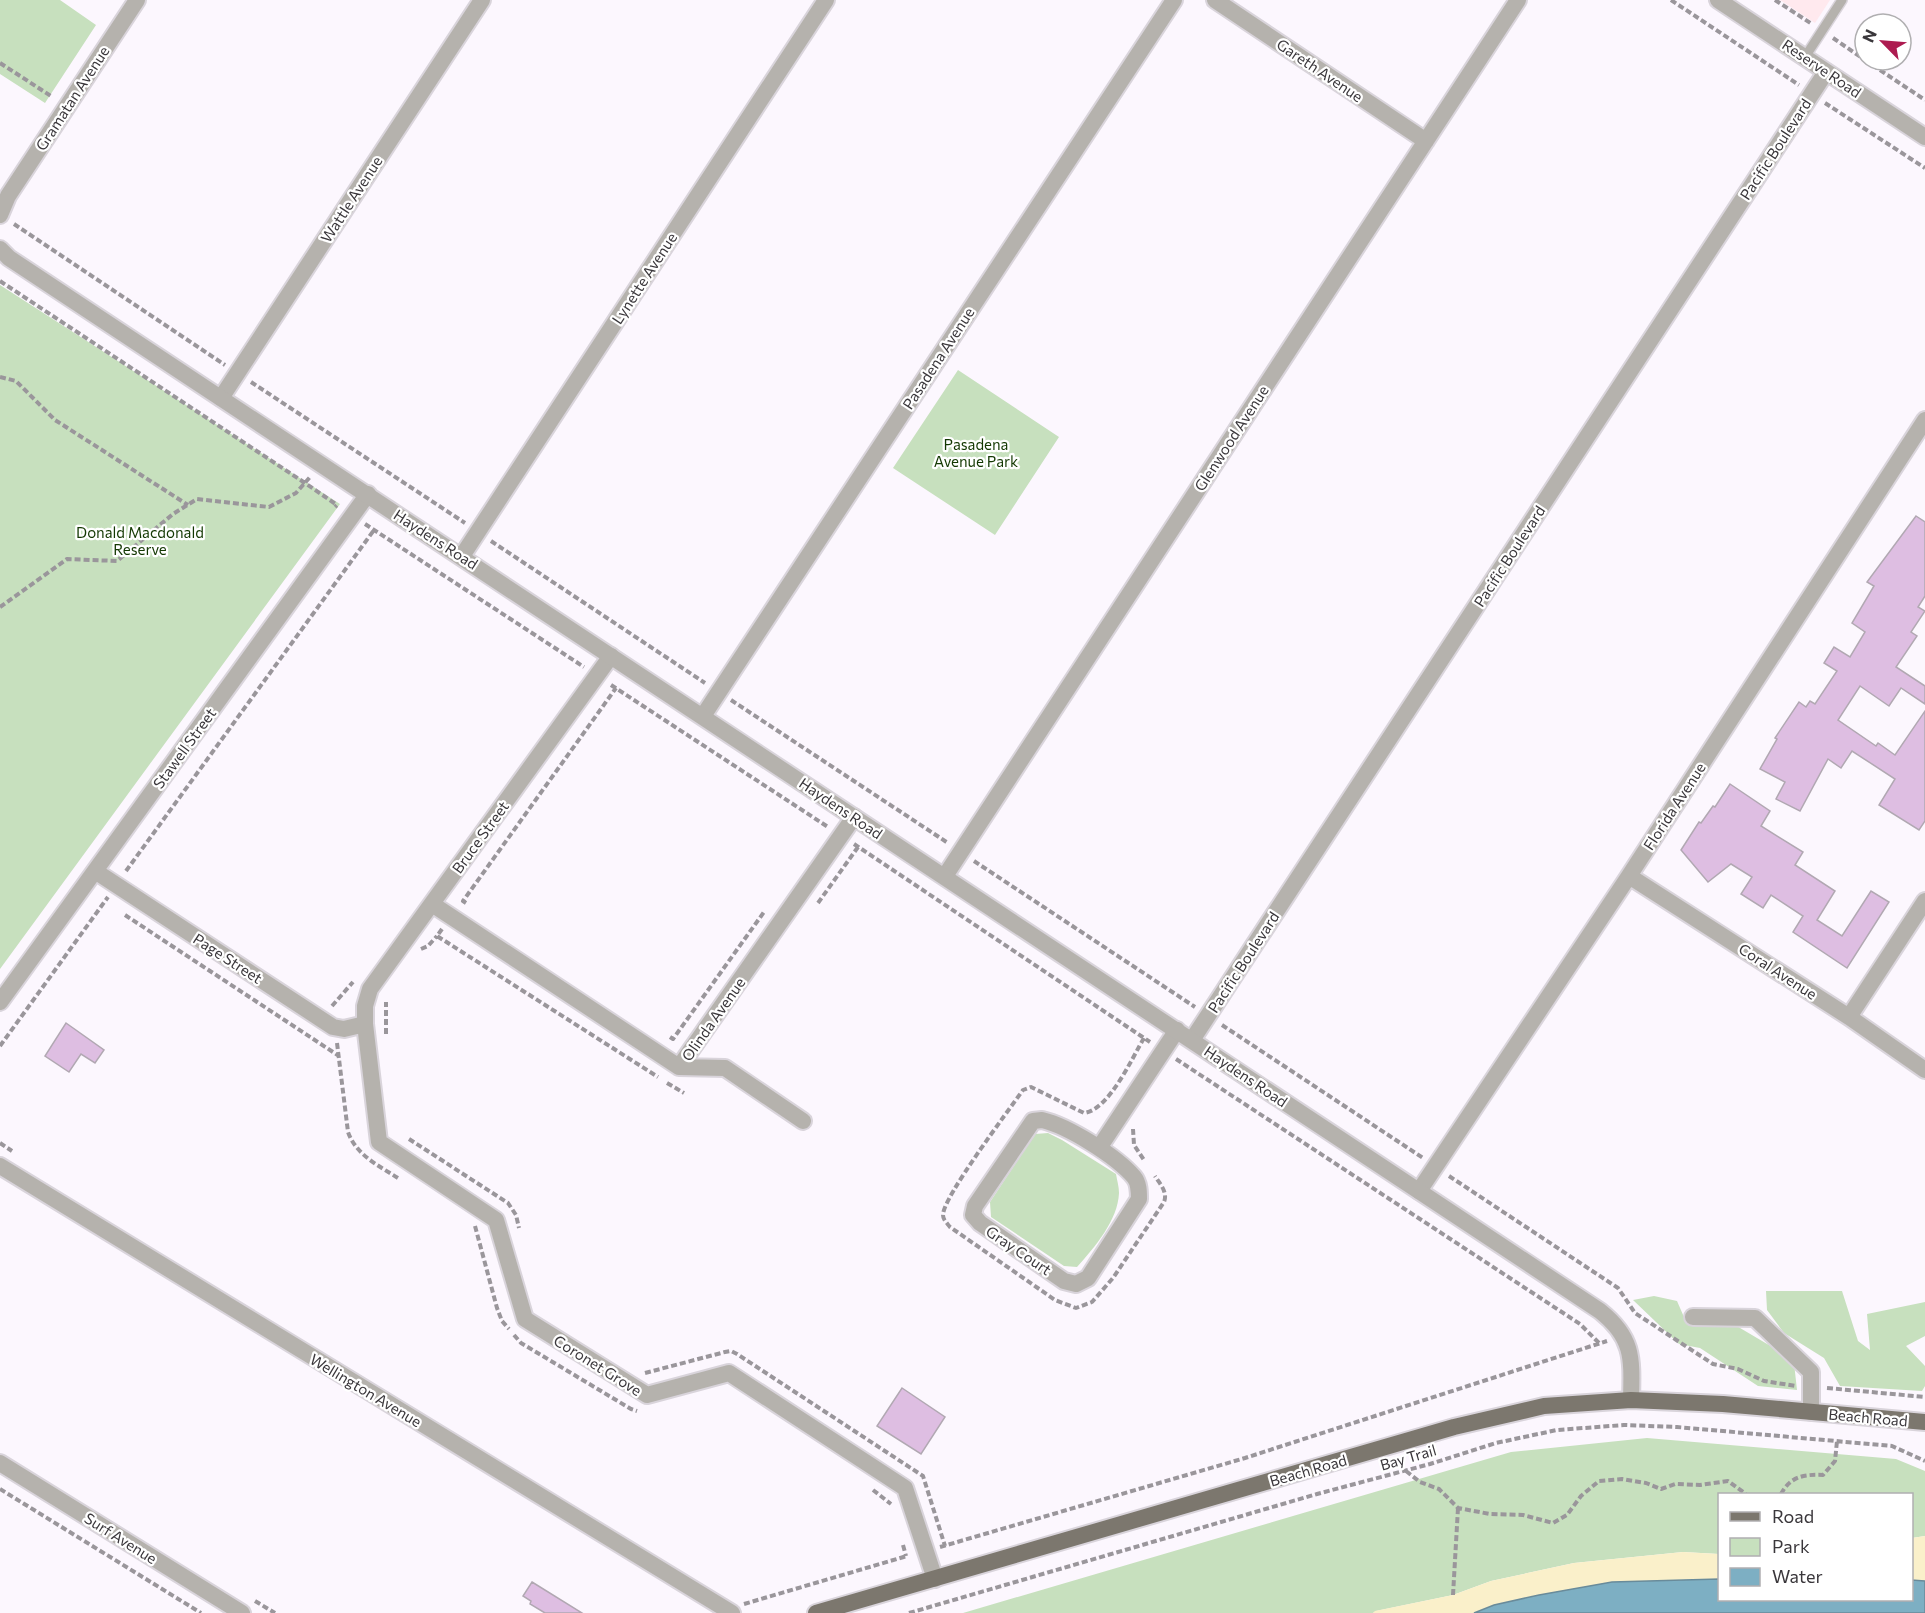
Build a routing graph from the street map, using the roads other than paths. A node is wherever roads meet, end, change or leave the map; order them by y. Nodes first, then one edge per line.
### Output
1 (136, 0) edge
2 (482, 0) edge
3 (826, 0) edge
4 (1174, 0) edge
5 (1215, 0) edge
6 (1518, 0) edge
7 (1719, 0) edge
8 (1842, 0) edge
9 (1805, 57) junction
10 (1826, 72) junction
11 (1925, 137) edge
12 (1426, 141) junction
13 (4, 200) edge
14 (0, 215) edge
15 (0, 249) edge
16 (220, 398) junction
17 (1925, 420) edge
18 (368, 494) junction
19 (462, 556) junction
20 (611, 656) junction
21 (703, 716) junction
22 (854, 817) junction
23 (95, 871) junction
24 (945, 876) junction
25 (1629, 876) junction
26 (1925, 901) edge
27 (432, 904) junction
28 (0, 1002) edge
29 (1849, 1017) junction
30 (365, 1024) junction
31 (1177, 1030) junction
32 (1192, 1040) junction
33 (679, 1067) junction
34 (1925, 1070) edge
35 (803, 1121) dead end
36 (1099, 1148) junction
37 (0, 1166) edge
38 (1419, 1191) junction
39 (1693, 1317) dead end
40 (1631, 1400) junction
41 (1811, 1412) junction
42 (1925, 1422) edge
43 (0, 1463) edge
44 (935, 1579) junction
45 (729, 1611) edge
46 (242, 1613) edge
47 (816, 1613) edge

1 - 13 street, Gramatan Avenue
2 - 16 street, Wattle Avenue
3 - 19 street, Lynette Avenue
4 - 21 street, Pasadena Avenue
5 - 12 street, Gareth Avenue
6 - 12 street, Glenwood Avenue
7 - 9 street, Reserve Road
8 - 9 lane
9 - 10 street, Reserve Road
10 - 11 street, Reserve Road
10 - 32 street, Pacific Boulevard
12 - 24 street, Glenwood Avenue
13 - 14 street, Gramatan Avenue
15 - 16 street, Haydens Road
16 - 18 street, Haydens Road
17 - 25 street, Florida Avenue
18 - 19 street, Haydens Road
18 - 23 street, Stawell Street
19 - 20 street, Haydens Road
20 - 21 street, Haydens Road
20 - 27 street, Bruce Street
21 - 22 street, Haydens Road
22 - 24 street, Haydens Road
22 - 33 street, Olinda Avenue
23 - 28 street, Stawell Street
23 - 30 street, Page Street
24 - 31 street, Haydens Road
25 - 29 street, Coral Avenue
25 - 38 street, Florida Avenue
26 - 29 street
27 - 30 street, Bruce Street
27 - 33 street, Olinda Avenue
29 - 34 street, Coral Avenue
30 - 44 street, Coronet Grove
31 - 32 street, Haydens Road
31 - 36 street
32 - 38 street, Haydens Road
33 - 35 street
36 - 36 street, Gray Court
37 - 45 street, Wellington Avenue
38 - 40 street, Haydens Road
39 - 41 street, Beach Road
40 - 41 main road, Beach Road
40 - 44 main road, Beach Road
41 - 42 main road, Beach Road
43 - 46 street, Surf Avenue
44 - 47 main road, Beach Road

